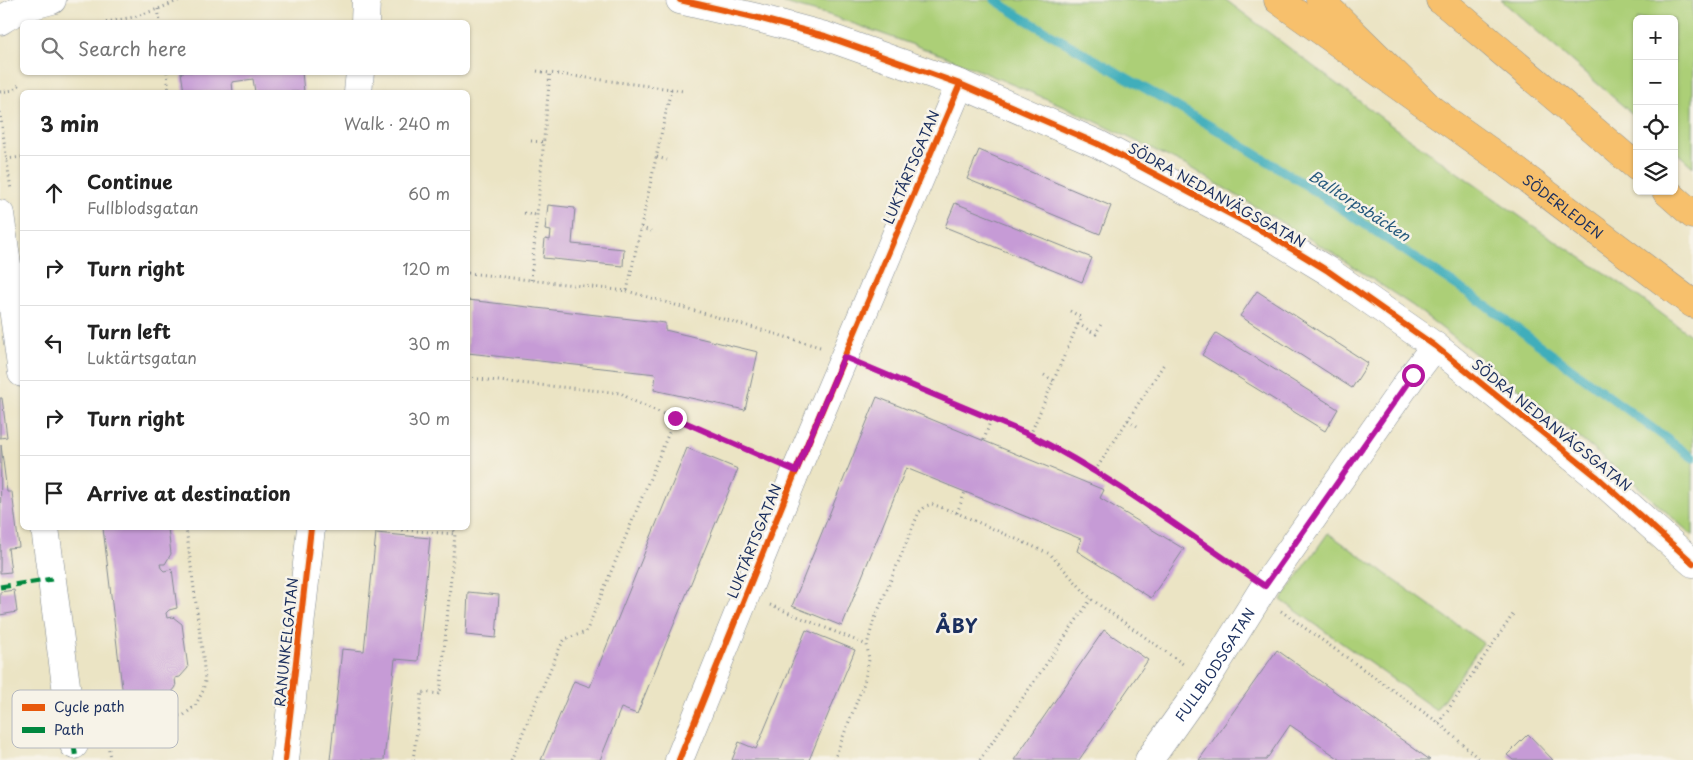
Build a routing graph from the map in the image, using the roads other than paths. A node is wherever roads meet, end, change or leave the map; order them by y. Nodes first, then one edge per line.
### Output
1 (52, 0) edge
2 (366, 0) edge
3 (680, 0) edge
4 (1278, 0) edge
5 (1320, 0) edge
6 (1443, 2) edge
7 (364, 20) edge
8 (0, 21) edge
9 (360, 75) edge
10 (960, 84) junction
11 (358, 90) edge
12 (1433, 111) junction
13 (1633, 164) edge
14 (1670, 195) edge
15 (0, 214) edge
16 (1693, 215) edge
17 (1693, 304) edge
18 (1435, 346) junction
19 (20, 359) edge
20 (45, 530) edge
21 (311, 530) edge
22 (1693, 563) edge
23 (67, 690) edge
24 (285, 760) edge
25 (679, 760) edge
26 (1149, 760) edge

1 - 8 street
2 - 7 street
3 - 10 street, SÖDRA NEDANVÄGSGATAN
4 - 12 highway
5 - 12 highway
6 - 13 highway
9 - 11 street
10 - 18 street, SÖDRA NEDANVÄGSGATAN
10 - 25 street, LUKTÄRTSGATAN
12 - 17 highway, SÖDERLEDEN
14 - 16 highway
15 - 19 street
18 - 22 street, SÖDRA NEDANVÄGSGATAN
18 - 26 street, FULLBLODSGATAN
20 - 23 street
21 - 24 street, RANUNKELGATAN

